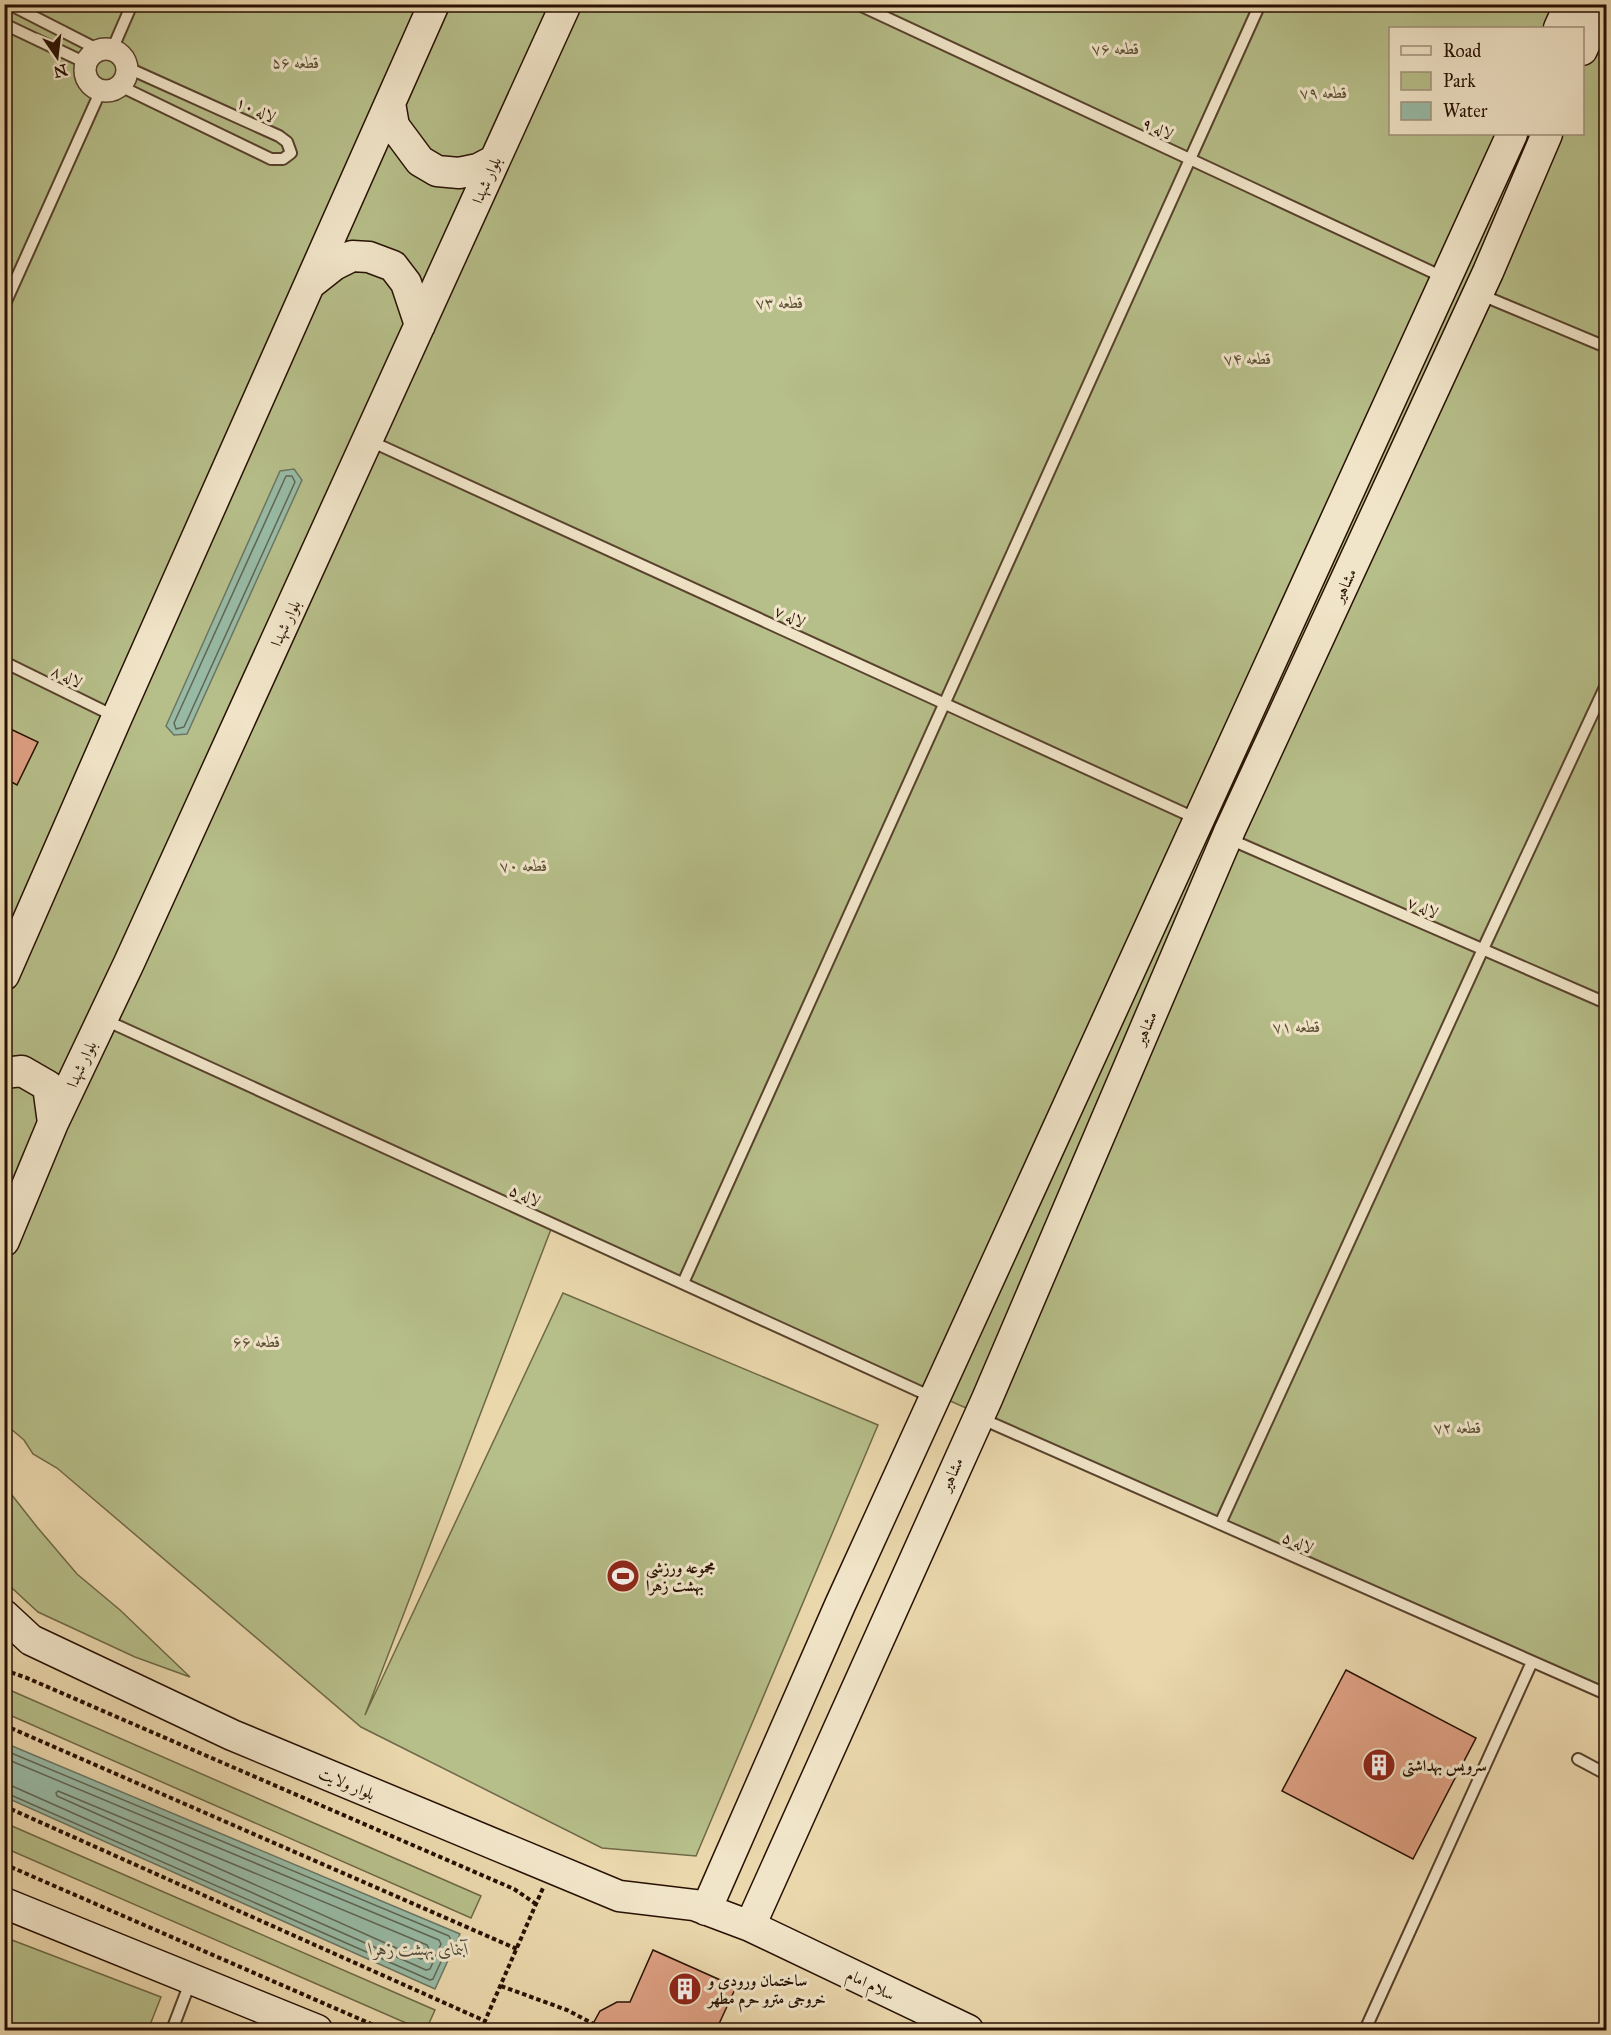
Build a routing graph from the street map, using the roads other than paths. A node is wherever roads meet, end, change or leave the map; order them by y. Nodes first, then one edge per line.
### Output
1 (9, 4) edge
2 (132, 4) edge
3 (434, 4) edge
4 (566, 4) edge
5 (857, 4) edge
6 (1260, 4) edge
7 (1570, 4) edge
8 (1602, 4) edge
9 (4, 24) edge
10 (1559, 27) edge
11 (1584, 45) edge
12 (99, 54) junction
13 (116, 82) junction
14 (390, 103) junction
15 (1512, 135) edge
16 (1547, 135) edge
17 (1190, 159) junction
18 (495, 160) junction
19 (1447, 279) junction
20 (310, 284) junction
21 (1478, 293) junction
22 (4, 306) edge
23 (420, 325) junction
24 (1606, 347) edge
25 (368, 440) junction
26 (5, 664) edge
27 (1606, 685) edge
28 (945, 703) junction
29 (117, 717) junction
30 (1199, 821) junction
31 (1227, 838) junction
32 (1482, 949) junction
33 (4, 975) edge
34 (1606, 1003) edge
35 (102, 1018) junction
36 (4, 1073) edge
37 (53, 1123) junction
38 (4, 1241) edge
39 (683, 1283) junction
40 (936, 1398) junction
41 (977, 1417) junction
42 (1220, 1524) junction
43 (840, 1605) junction
44 (4, 1615) edge
45 (884, 1624) junction
46 (4, 1638) edge
47 (55, 1651) junction
48 (1532, 1662) junction
49 (1606, 1694) edge
50 (1578, 1760) dead end
51 (1606, 1774) edge
52 (4, 1903) edge
53 (706, 1910) junction
54 (750, 1926) junction
55 (192, 1978) junction
56 (172, 2031) edge
57 (317, 2031) edge
58 (968, 2031) edge
59 (1365, 2031) edge

1 - 12 lane
2 - 12 lane
3 - 14 street
4 - 18 street, بلوار شهدا
5 - 17 lane, لاله ۹
6 - 17 lane
7 - 10 street
8 - 11 street
9 - 12 lane
12 - 13 street
12 - 13 street
13 - 13 lane, لاله ۱۰
13 - 22 lane
14 - 18 street
14 - 20 street
15 - 19 street, مشاهیر
16 - 21 street, مشاهیر
17 - 19 lane, لاله ۹
17 - 28 lane
18 - 23 street, بلوار شهدا
19 - 30 street, مشاهیر
20 - 23 street
20 - 29 street
21 - 24 lane
21 - 31 street, مشاهیر
23 - 25 street, بلوار شهدا
25 - 28 lane, لاله ۷
25 - 35 street, بلوار شهدا
26 - 29 lane, لاله ۸
27 - 32 lane
28 - 30 lane, لاله ۷
28 - 39 lane
29 - 33 street
30 - 40 street, مشاهیر
31 - 32 lane, لاله ۷
31 - 41 street, مشاهیر
32 - 34 lane, لاله ۷
32 - 42 lane
35 - 37 street, بلوار شهدا
35 - 39 lane, لاله ۵
36 - 37 street
37 - 38 street, بلوار شهدا
39 - 40 lane, لاله ۵
40 - 43 street, مشاهیر
41 - 42 lane, لاله ۵
41 - 45 street, مشاهیر
42 - 48 lane, لاله ۵
43 - 45 street
43 - 53 street, مشاهیر
44 - 47 street, بلوار ولایت
45 - 54 street, مشاهیر
46 - 47 street
47 - 53 street, بلوار ولایت
48 - 49 lane, لاله ۵
48 - 59 lane
50 - 51 lane
52 - 55 street
53 - 54 street, سلام امام
54 - 58 street, سلام امام
55 - 56 lane
55 - 57 street

